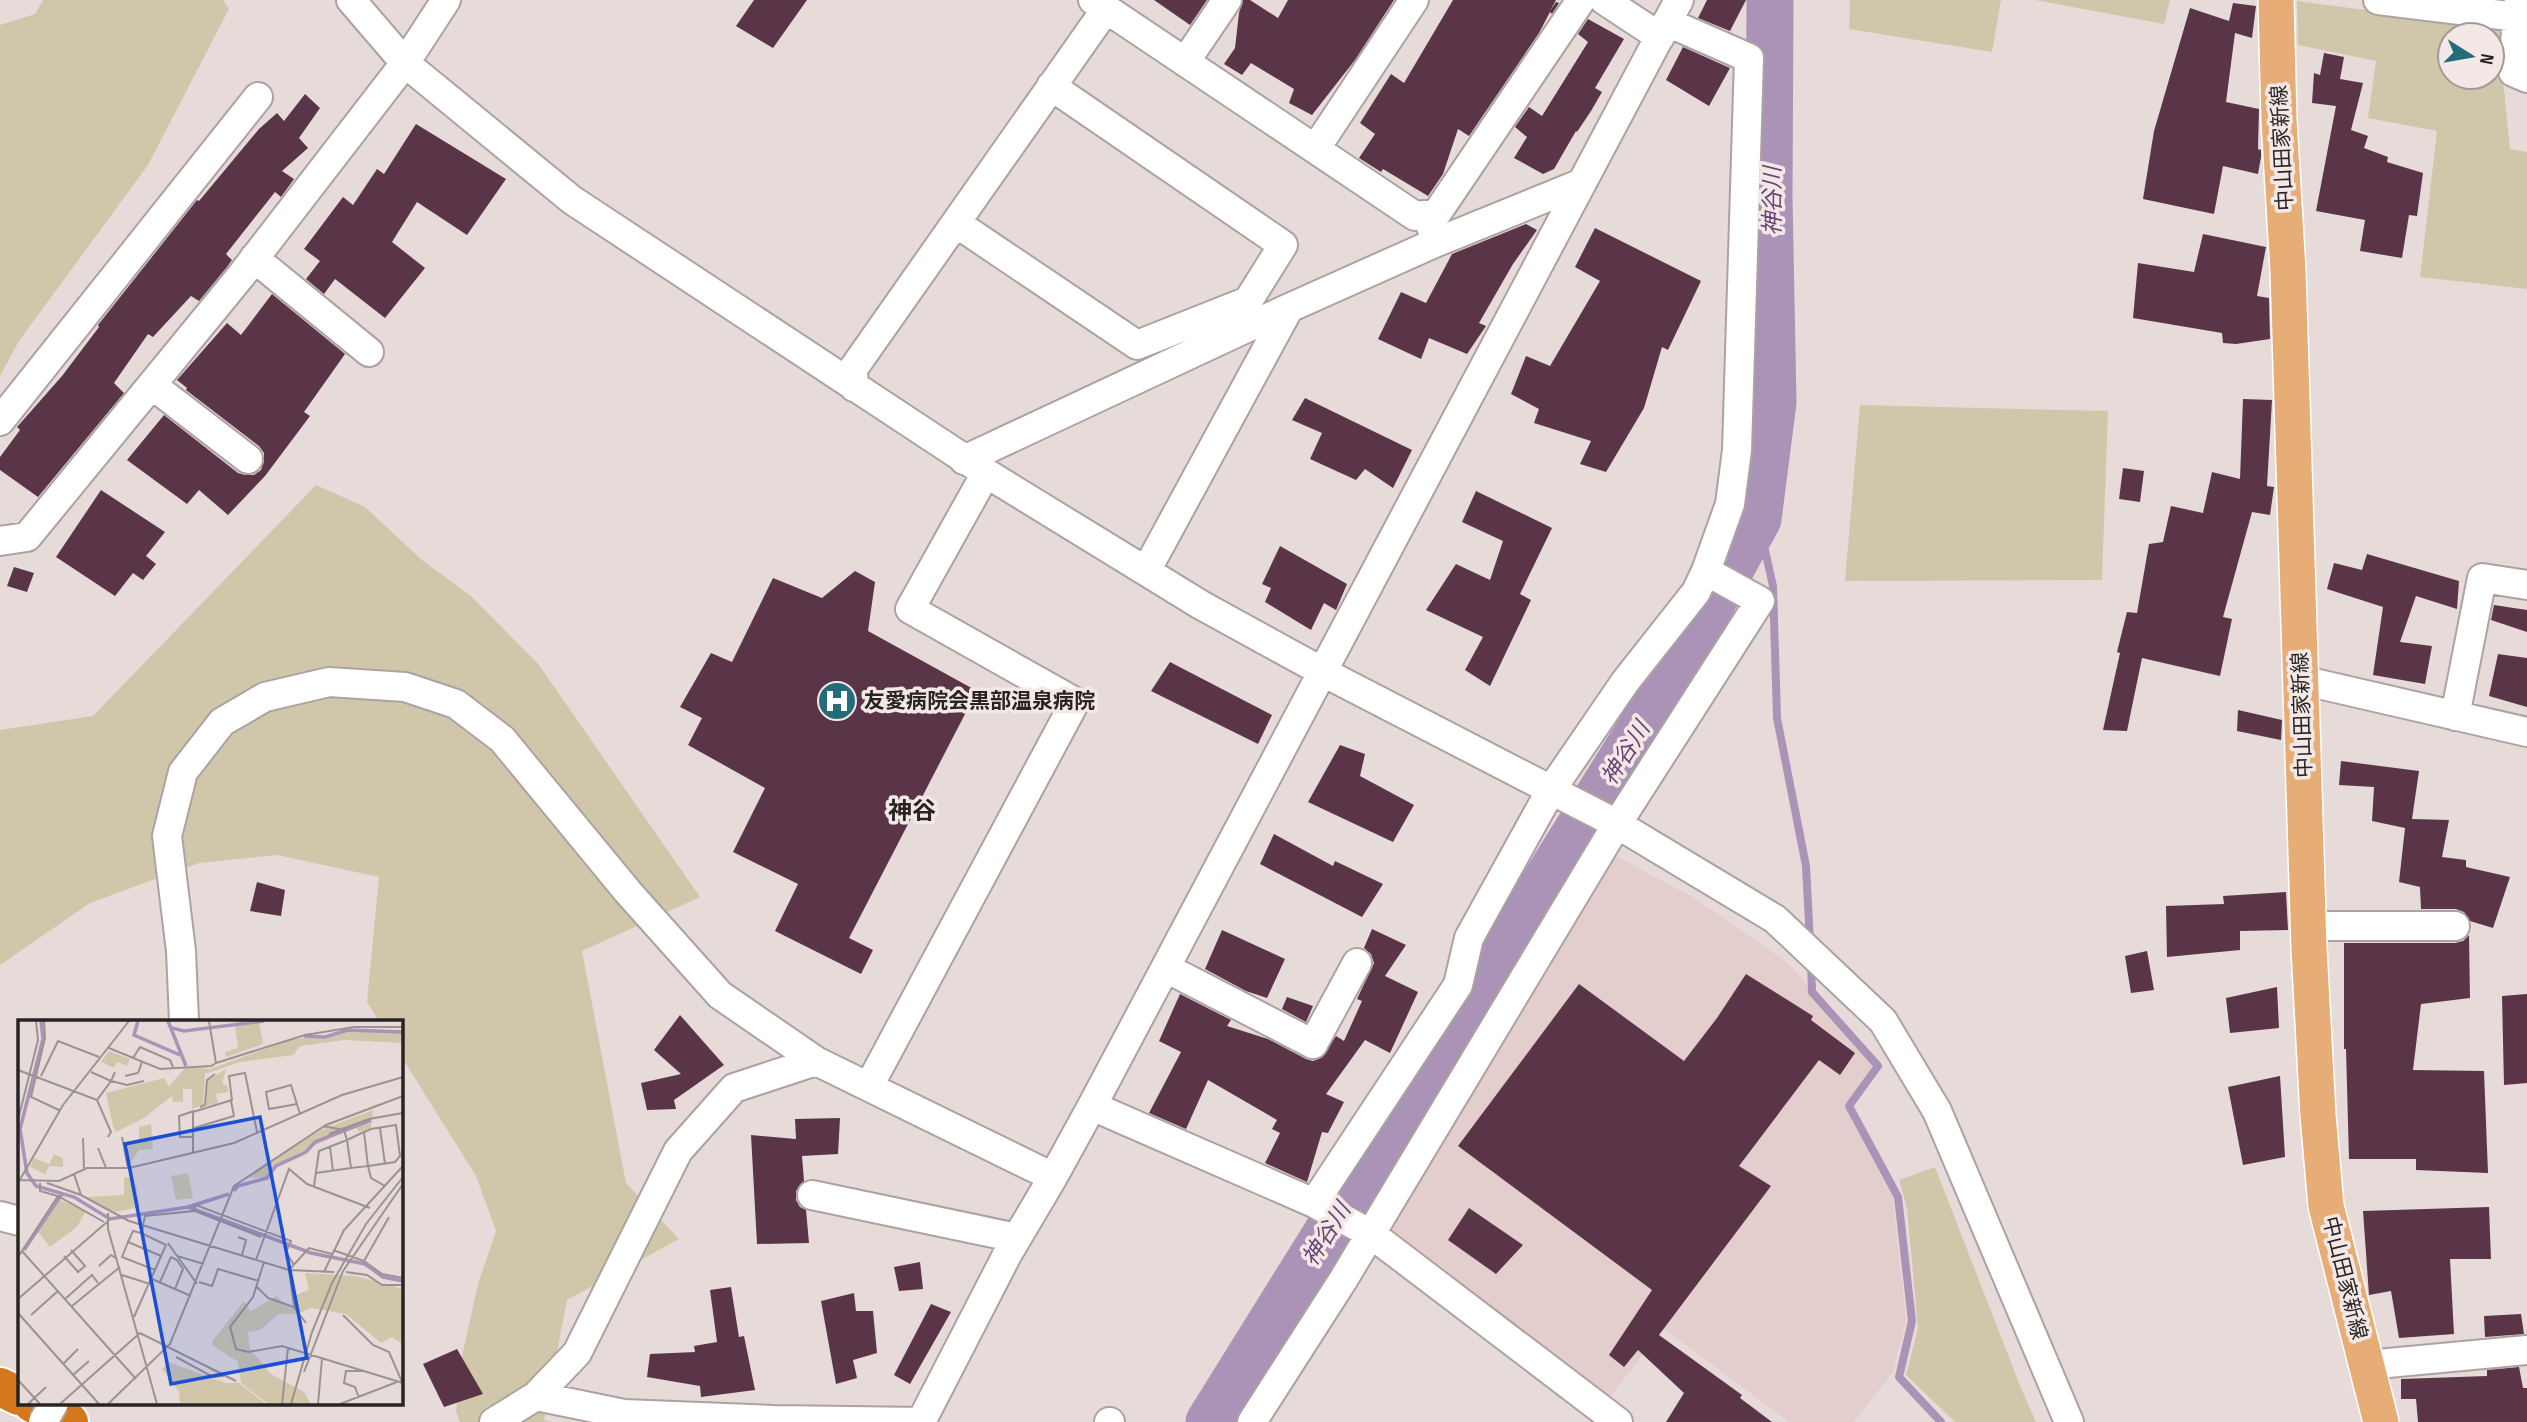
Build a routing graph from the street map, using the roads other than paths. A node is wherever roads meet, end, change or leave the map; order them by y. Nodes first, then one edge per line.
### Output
1 (351, 0) edge
2 (446, 0) edge
3 (1227, 0) edge
4 (1414, 0) edge
5 (1581, 0) edge
6 (1604, 0) edge
7 (2276, 0) edge
8 (2378, 0) edge
9 (1100, 4) edge
10 (2518, 9) edge
11 (1669, 20) edge
12 (1185, 62) junction
13 (405, 63) junction
14 (2527, 78) edge
15 (1051, 86) junction
16 (258, 97) dead end
17 (1316, 148) junction
18 (1582, 183) junction
19 (1426, 215) junction
20 (956, 223) junction
21 (1437, 242) junction
22 (254, 258) junction
23 (1289, 308) junction
24 (369, 352) dead end
25 (152, 385) junction
26 (854, 387) junction
27 (0, 421) edge
28 (248, 459) dead end
29 (975, 466) junction
30 (0, 541) edge
31 (1146, 571) junction
32 (1706, 571) junction
33 (2527, 584) edge
34 (1323, 672) junction
35 (2301, 680) junction
36 (2455, 716) junction
37 (2527, 732) edge
38 (1555, 793) junction
39 (1617, 824) junction
40 (2308, 926) junction
41 (2455, 926) dead end
42 (1357, 963) dead end
43 (1166, 968) junction
44 (184, 1020) edge
45 (816, 1061) junction
46 (869, 1086) junction
47 (1092, 1106) junction
48 (1053, 1177) junction
49 (812, 1195) dead end
50 (1314, 1203) junction
51 (0, 1216) edge
52 (18, 1221) edge
53 (1371, 1234) junction
54 (1017, 1238) junction
55 (2527, 1350) edge
56 (2367, 1365) junction
57 (0, 1387) edge
58 (18, 1396) edge
59 (536, 1396) junction
60 (34, 1404) edge
61 (53, 1404) edge
62 (43, 1422) edge
63 (69, 1422) edge
64 (494, 1422) edge
65 (922, 1422) edge
66 (1252, 1422) edge
67 (1618, 1422) edge
68 (2069, 1422) edge
69 (2381, 1422) edge

1 - 13 street
2 - 13 street
3 - 12 street
4 - 17 street
5 - 19 street
6 - 11 street
7 - 35 main road, 中山田家新線
8 - 10 street
9 - 12 street
9 - 15 street
10 - 14 street
11 - 18 street
11 - 32 street
12 - 17 street
13 - 22 street
13 - 26 street
15 - 20 street
15 - 20 street
16 - 27 street
17 - 19 street
18 - 21 street
18 - 34 street
19 - 21 street
20 - 26 street
21 - 23 street
22 - 24 street
22 - 25 street
23 - 29 street
23 - 31 street
25 - 28 street
25 - 30 street
26 - 29 street
29 - 31 street
29 - 46 street
31 - 34 street
32 - 38 street
32 - 39 street
33 - 36 street
34 - 38 street
34 - 43 street
35 - 36 street
35 - 40 main road, 中山田家新線
36 - 37 street
38 - 39 street
38 - 50 street
39 - 53 street
39 - 68 street
40 - 41 street
40 - 56 main road, 中山田家新線
42 - 43 street
43 - 47 street
44 - 45 street
45 - 46 street
45 - 59 street
46 - 48 street
47 - 48 street
47 - 50 street
48 - 54 street
49 - 54 street
50 - 53 street
51 - 52 street
53 - 66 street
53 - 67 street
54 - 65 street
55 - 56 street
56 - 69 main road, 中山田家新線
57 - 58 highway
59 - 64 street
59 - 65 street
60 - 63 highway
61 - 62 street, bridge

